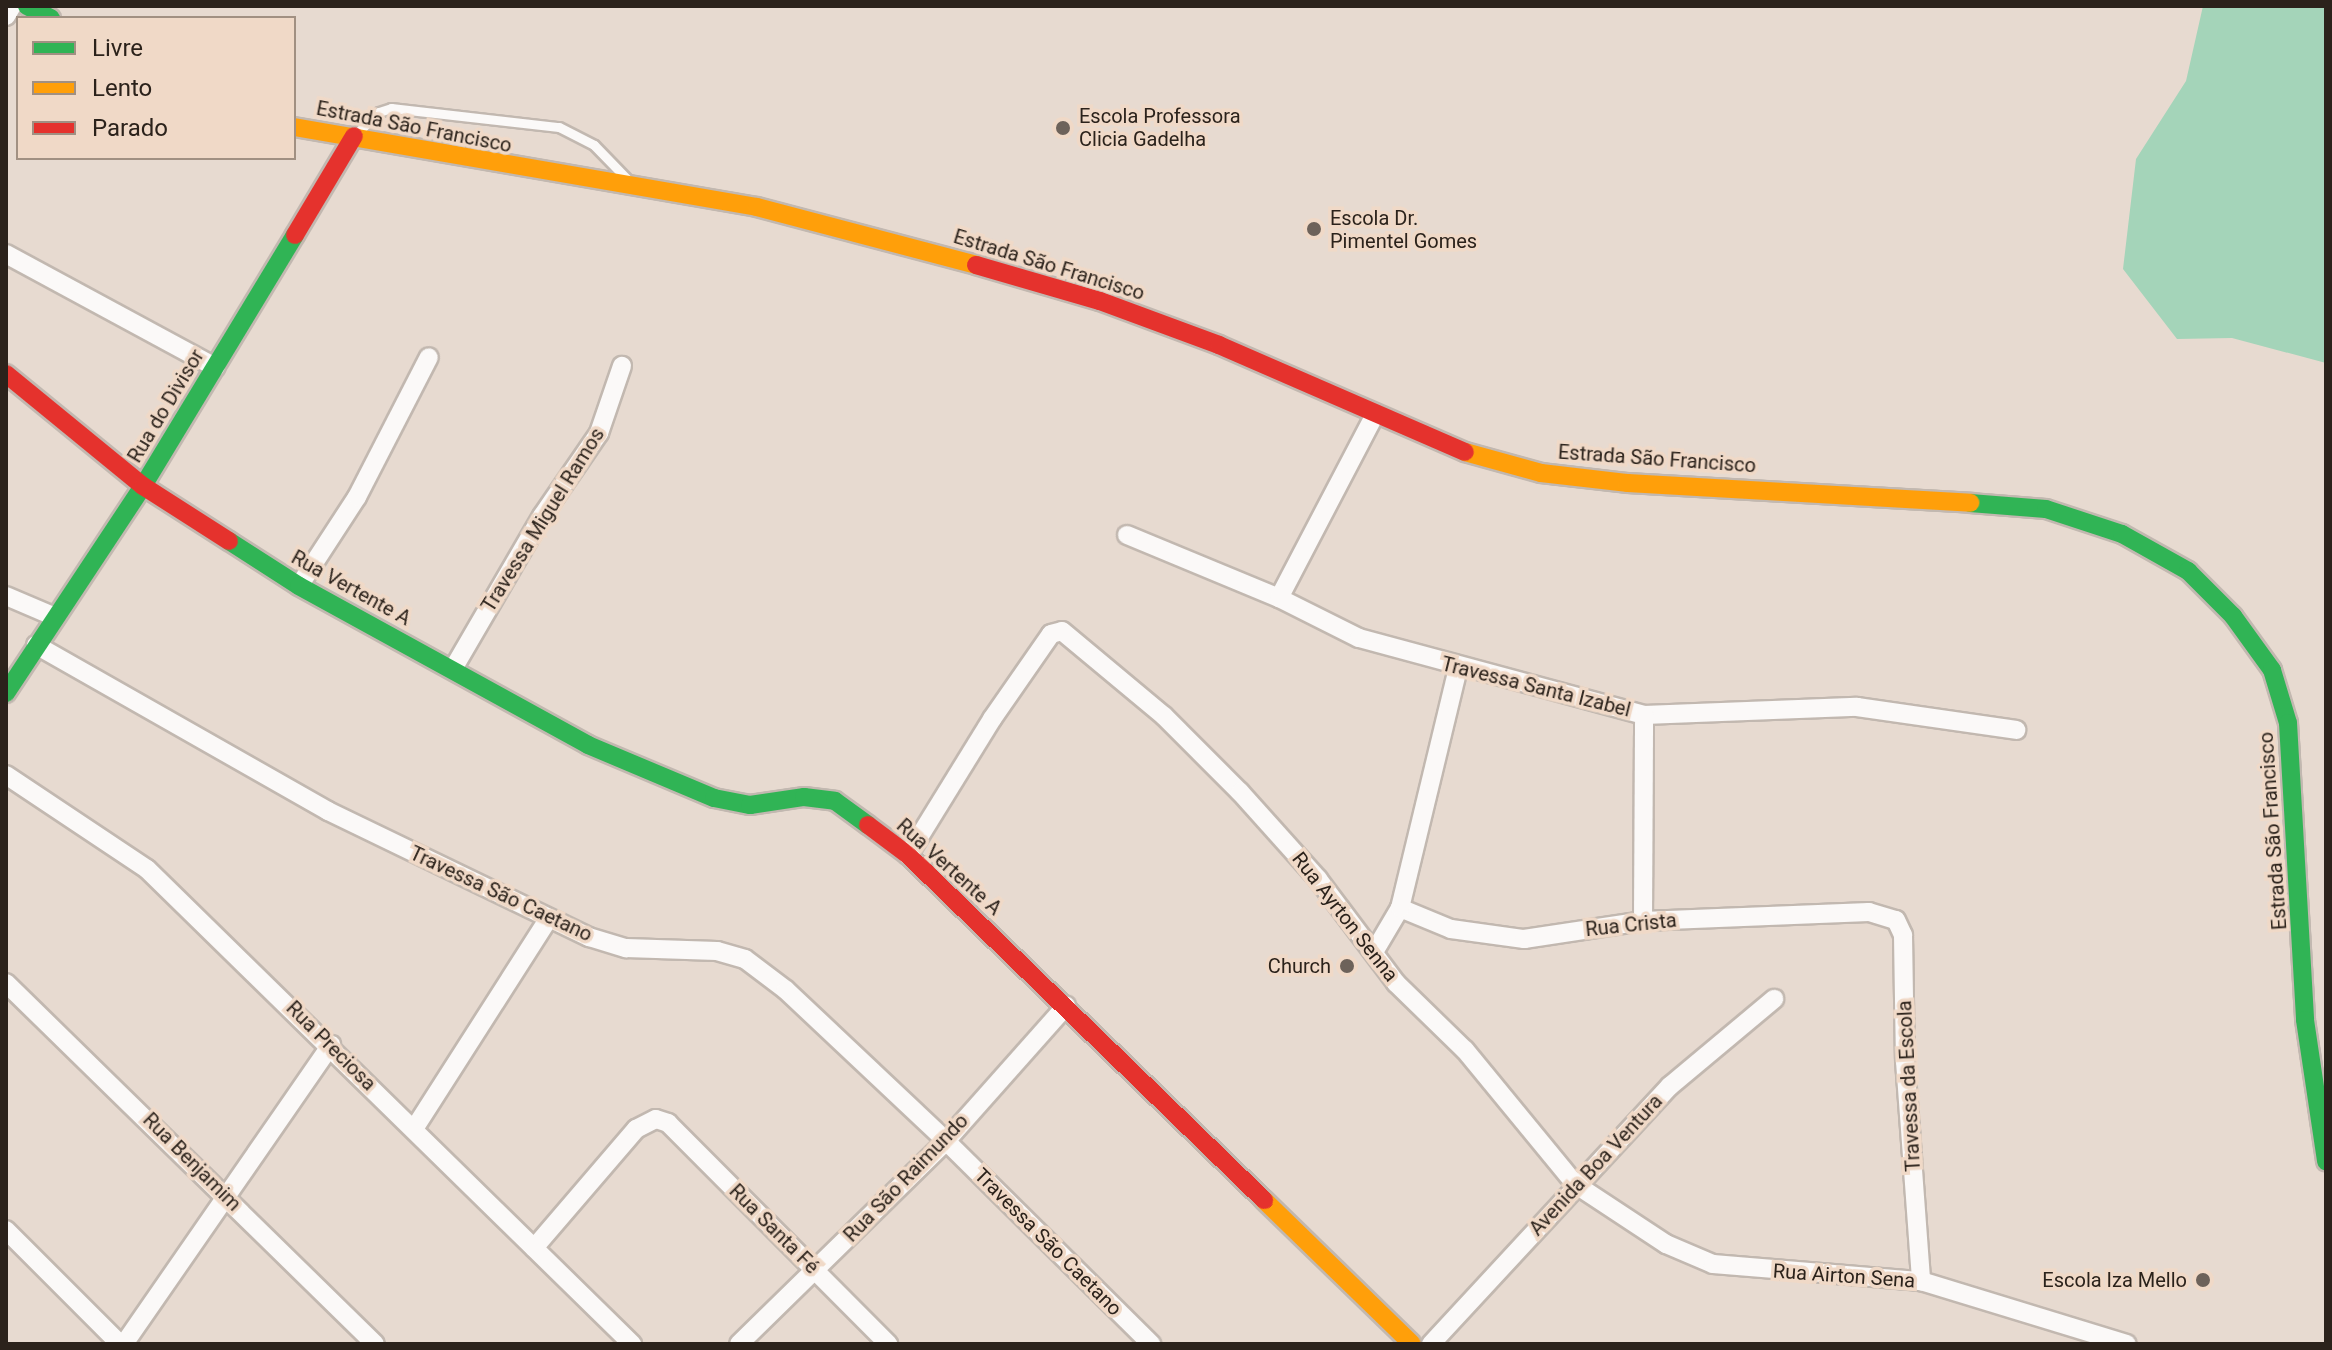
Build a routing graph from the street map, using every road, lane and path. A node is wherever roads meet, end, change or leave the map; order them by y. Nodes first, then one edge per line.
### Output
1 (12, 6) edge
2 (27, 6) edge
3 (6, 16) edge
4 (47, 16) edge
5 (296, 127) edge
6 (354, 136) junction
7 (634, 187) junction
8 (6, 254) edge
9 (429, 357) dead end
10 (622, 366) dead end
11 (215, 367) junction
12 (6, 374) edge
13 (1374, 416) junction
14 (143, 486) junction
15 (1127, 535) dead end
16 (299, 586) junction
17 (6, 596) edge
18 (1279, 598) junction
19 (53, 616) junction
20 (36, 645) junction
21 (1458, 668) junction
22 (453, 669) junction
23 (6, 693) edge
24 (1644, 715) junction
25 (2016, 730) dead end
26 (6, 775) edge
27 (908, 855) junction
28 (1400, 908) junction
29 (1869, 912) joint
30 (549, 918) junction
31 (1643, 921) junction
32 (1374, 952) junction
33 (6, 983) edge
34 (1774, 999) dead end
35 (1066, 1006) junction
36 (331, 1045) junction
37 (414, 1129) junction
38 (946, 1141) junction
39 (2326, 1161) edge
40 (1575, 1184) junction
41 (226, 1195) junction
42 (6, 1230) edge
43 (534, 1248) junction
44 (815, 1271) junction
45 (1921, 1281) junction
46 (2121, 1343) edge
47 (122, 1344) edge
48 (375, 1344) edge
49 (632, 1344) edge
50 (739, 1344) edge
51 (888, 1344) edge
52 (1151, 1344) edge
53 (1412, 1344) edge
54 (1431, 1344) edge

1 - 3 street
2 - 4 street
5 - 6 street, Estrada São Francisco
6 - 7 street, Estrada São Francisco
6 - 7 lane
6 - 11 street, Rua do Divisor
7 - 13 street, Estrada São Francisco
8 - 11 street
9 - 16 street
10 - 22 street, Travessa Miguel Ramos
11 - 14 street, Rua do Divisor
12 - 14 street, Rua Vertente A
13 - 18 street
13 - 39 street, Estrada São Francisco
14 - 16 street, Rua Vertente A
14 - 19 street, Rua do Divisor
15 - 18 street, Travessa Santa Izabel
16 - 22 street, Rua Vertente A
17 - 19 street
18 - 21 street, Travessa Santa Izabel
19 - 20 street, Rua do Divisor
20 - 23 street, Rua do Divisor
20 - 30 street, Travessa São Caetano
21 - 24 street, Travessa Santa Izabel
21 - 28 street
22 - 27 street, Rua Vertente A
24 - 25 street, Travessa Santa Izabel
24 - 31 street
26 - 36 street, Rua Preciosa
27 - 32 street, Rua Ayrton Senna
27 - 35 street, Rua Vertente A
28 - 31 street, Rua Crista
28 - 32 street
29 - 31 street, Rua Crista
29 - 45 street, Travessa da Escola
30 - 37 street
30 - 38 street, Travessa São Caetano
32 - 40 street, Rua Ayrton Senna
33 - 41 street, Rua Benjamim
34 - 40 street, Avenida Boa Ventura
35 - 38 street, Rua São Raimundo
35 - 53 street, Rua Vertente A
36 - 37 street, Rua Preciosa
36 - 41 street
37 - 43 street, Rua Preciosa
38 - 44 street, Rua São Raimundo
38 - 52 street, Travessa São Caetano
40 - 45 street, Rua Airton Sena
40 - 54 street, Avenida Boa Ventura
41 - 47 street
41 - 48 street, Rua Benjamim
42 - 47 street
43 - 44 street, Rua Santa Fé
43 - 49 street, Rua Preciosa
44 - 50 street, Rua São Raimundo
44 - 51 street, Rua Santa Fé
45 - 46 street, Rua Airton Sena

